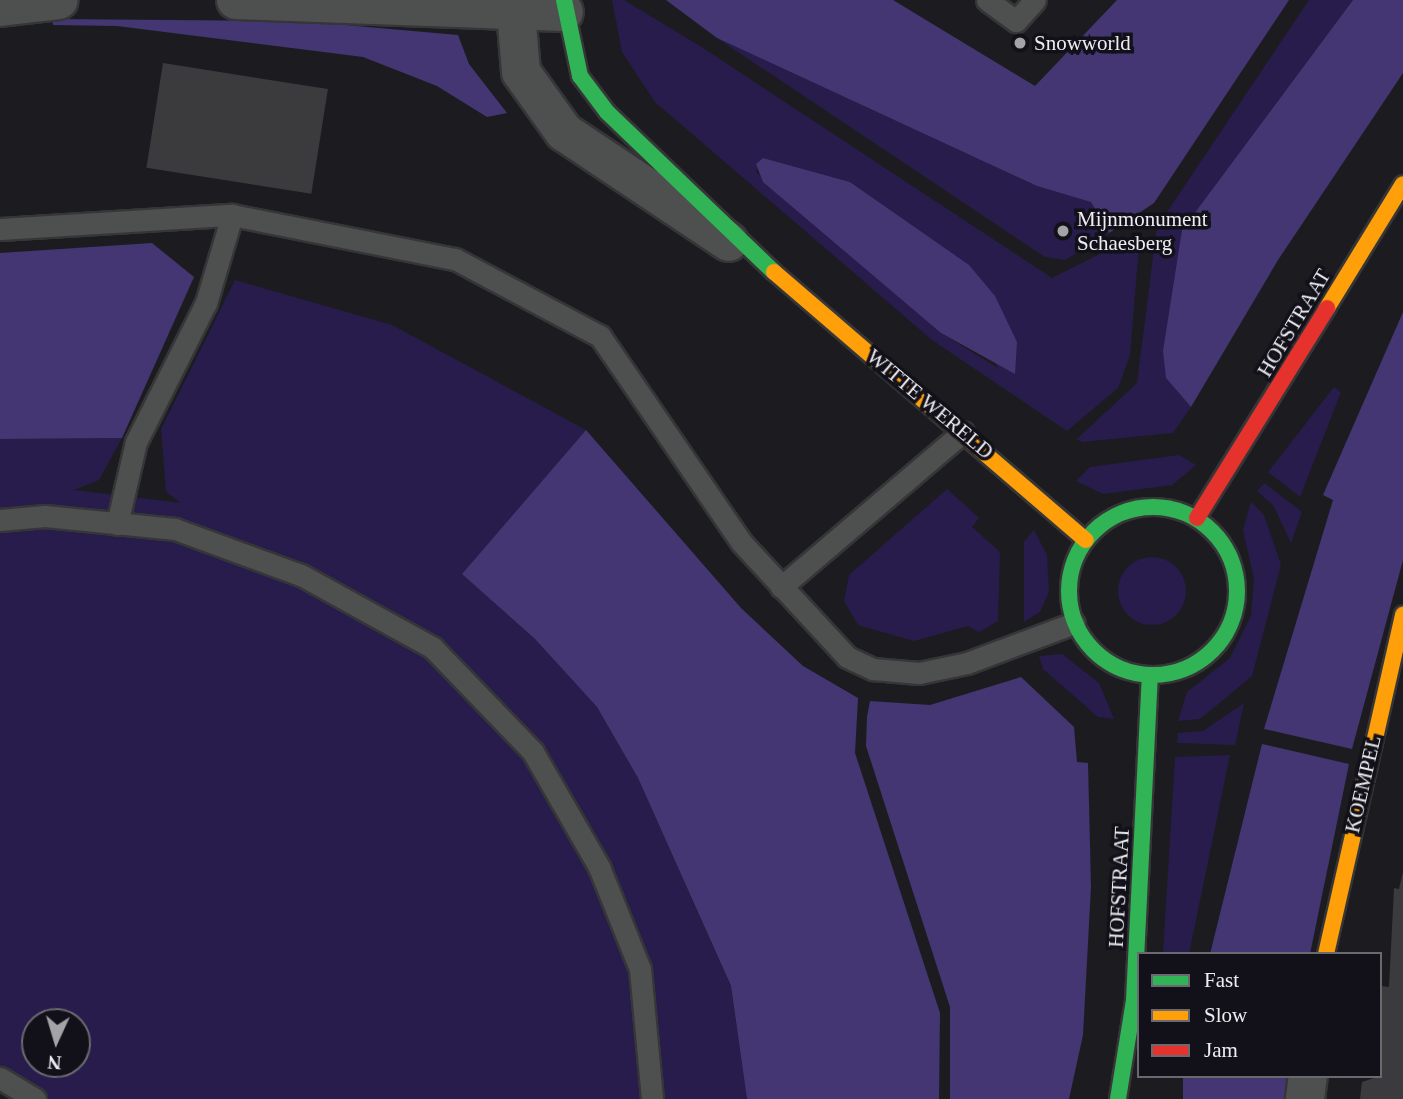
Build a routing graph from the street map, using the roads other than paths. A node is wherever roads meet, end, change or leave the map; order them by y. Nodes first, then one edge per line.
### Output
1 (59, 0) edge
2 (236, 0) edge
3 (987, 0) edge
4 (999, 0) edge
5 (1035, 0) edge
6 (428, 3) edge
7 (514, 5) edge
8 (564, 6) edge
9 (0, 7) edge
10 (1016, 20) junction
11 (1403, 184) edge
12 (232, 215) junction
13 (0, 229) edge
14 (772, 270) junction
15 (962, 432) junction
16 (1197, 518) junction
17 (0, 520) edge
18 (117, 524) junction
19 (1086, 540) junction
20 (781, 587) junction
21 (1403, 615) edge
22 (1074, 623) junction
23 (1150, 675) junction
24 (1326, 952) edge
25 (0, 1078) edge
26 (1308, 1078) edge
27 (35, 1099) edge
28 (652, 1099) edge
29 (1118, 1099) edge
30 (1305, 1099) edge

1 - 9 street
2 - 6 street
3 - 10 lane
4 - 10 lane
5 - 10 lane
6 - 7 street
7 - 8 street
7 - 14 street, WITTE WERELD
8 - 14 main road, WITTE WERELD
11 - 16 main road, HOFSTRAAT
12 - 13 lane
12 - 18 lane
12 - 20 lane
14 - 15 main road, WITTE WERELD
15 - 19 main road, WITTE WERELD
15 - 20 lane
16 - 19 main road
16 - 23 main road
17 - 18 lane
18 - 28 lane
19 - 22 main road
20 - 22 lane
21 - 24 main road, KOEMPEL
22 - 23 main road
23 - 29 main road, HOFSTRAAT
25 - 27 lane
26 - 30 street

